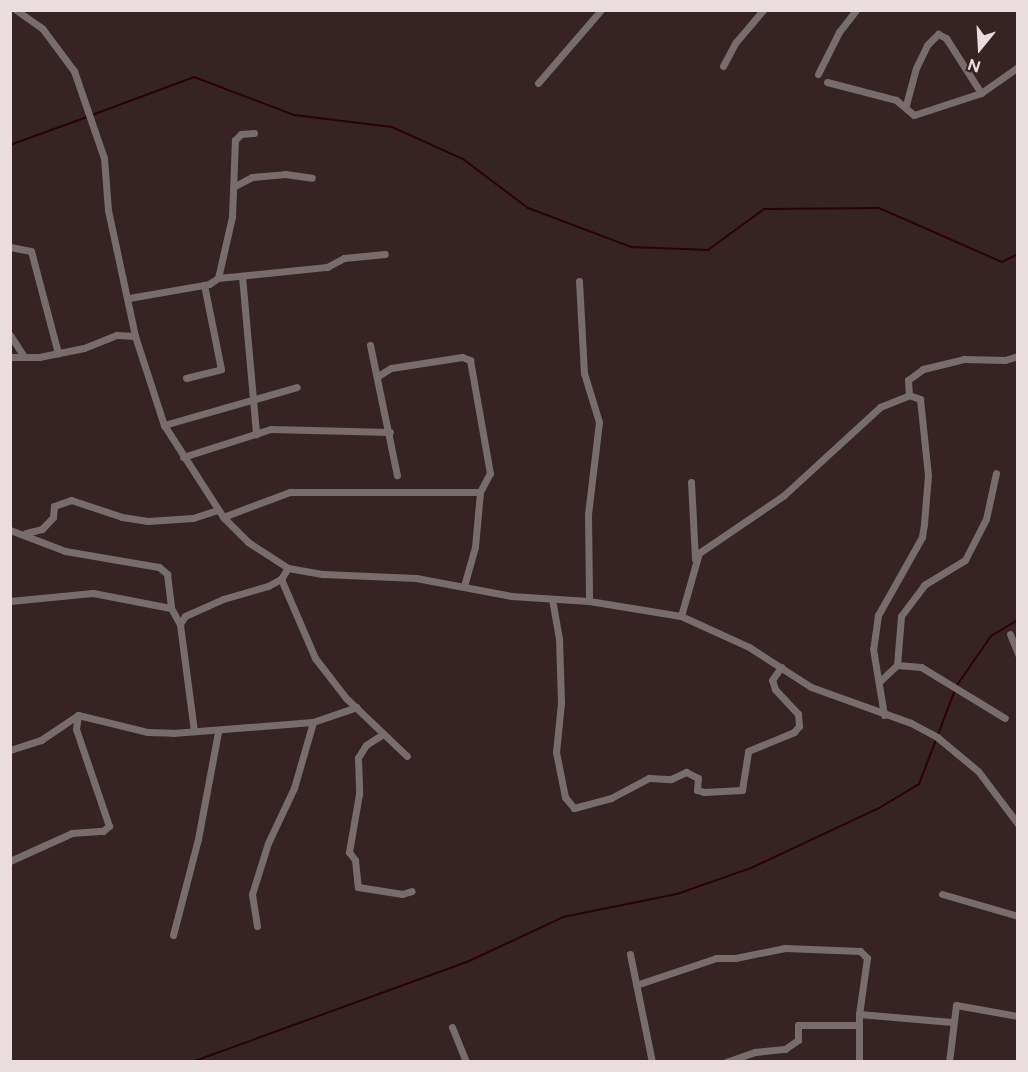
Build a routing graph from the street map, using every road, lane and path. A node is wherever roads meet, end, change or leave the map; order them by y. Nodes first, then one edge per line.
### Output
1 (16, 10) edge
2 (601, 10) edge
3 (763, 10) edge
4 (856, 10) edge
5 (723, 66) dead end
6 (1017, 67) edge
7 (818, 74) dead end
8 (827, 82) dead end
9 (538, 83) dead end
10 (981, 93) junction
11 (906, 105) junction
12 (254, 133) dead end
13 (312, 178) dead end
14 (234, 186) junction
15 (10, 247) edge
16 (386, 254) dead end
17 (242, 276) junction
18 (218, 278) junction
19 (579, 281) dead end
20 (204, 285) junction
21 (129, 298) junction
22 (10, 335) edge
23 (135, 336) junction
24 (370, 345) dead end
25 (58, 353) junction
26 (23, 355) junction
27 (1017, 356) edge
28 (10, 357) edge
29 (378, 376) junction
30 (186, 378) dead end
31 (297, 387) dead end
32 (909, 395) junction
33 (252, 399) junction
34 (164, 425) junction
35 (390, 432) junction
36 (256, 434) junction
37 (183, 457) junction
38 (996, 473) dead end
39 (397, 476) dead end
40 (691, 482) dead end
41 (480, 492) junction
42 (220, 514) junction
43 (10, 530) edge
44 (25, 533) junction
45 (695, 561) junction
46 (288, 568) junction
47 (281, 579) junction
48 (464, 586) junction
49 (552, 599) junction
50 (10, 601) edge
51 (589, 601) junction
52 (171, 608) junction
53 (681, 616) junction
54 (180, 624) junction
55 (1010, 634) dead end
56 (1017, 654) edge
57 (897, 665) junction
58 (780, 667) junction
59 (880, 681) junction
60 (357, 706) junction
61 (78, 715) junction
62 (884, 716) junction
63 (1005, 718) dead end
64 (313, 722) junction
65 (194, 731) junction
66 (218, 732) junction
67 (384, 734) junction
68 (10, 750) edge
69 (407, 756) dead end
70 (1017, 824) edge
71 (10, 861) edge
72 (412, 891) dead end
73 (942, 894) dead end
74 (1017, 916) edge
75 (256, 926) dead end
76 (173, 935) dead end
77 (630, 954) dead end
78 (636, 985) junction
79 (859, 1014) junction
80 (1017, 1016) edge
81 (952, 1022) junction
82 (858, 1025) junction
83 (452, 1027) dead end
84 (466, 1062) edge
85 (652, 1062) edge
86 (726, 1062) edge
87 (859, 1062) edge
88 (949, 1062) edge

1 - 21 street
2 - 9 street
3 - 5 street
4 - 7 street
6 - 10 street
8 - 11 street
10 - 11 street
10 - 11 street
12 - 14 street
13 - 14 street
14 - 18 street
15 - 25 street
16 - 17 street
17 - 18 street
17 - 33 street
18 - 20 street
19 - 51 street
20 - 21 street
20 - 30 street
21 - 23 street
22 - 26 street
23 - 25 street
23 - 34 street
24 - 29 street
25 - 26 street
26 - 28 street
27 - 32 street
29 - 35 street
29 - 41 street
31 - 33 street
32 - 45 street
32 - 59 street
33 - 34 street
33 - 36 street
34 - 37 street
35 - 36 street
35 - 39 street
36 - 37 street
37 - 42 street
38 - 57 street
40 - 45 street
41 - 42 street
41 - 48 street
42 - 44 street
42 - 46 street
43 - 44 street
44 - 52 street
45 - 53 street
46 - 47 street
46 - 48 street
47 - 54 street
47 - 60 street
48 - 49 street
49 - 51 street
49 - 58 street
50 - 52 street
51 - 53 street
52 - 54 street
53 - 58 street
54 - 65 street
55 - 56 street
57 - 59 street
57 - 63 street
58 - 62 street
59 - 62 street
60 - 64 street
60 - 67 street
61 - 65 street
61 - 68 street
61 - 71 street
62 - 70 street
64 - 66 street
64 - 75 street
65 - 66 street
66 - 76 street
67 - 69 street
67 - 72 street
73 - 74 street
77 - 78 street
78 - 79 street
78 - 85 street
79 - 81 street
79 - 82 street
80 - 81 street
81 - 88 street
82 - 86 street
82 - 87 street
83 - 84 street

